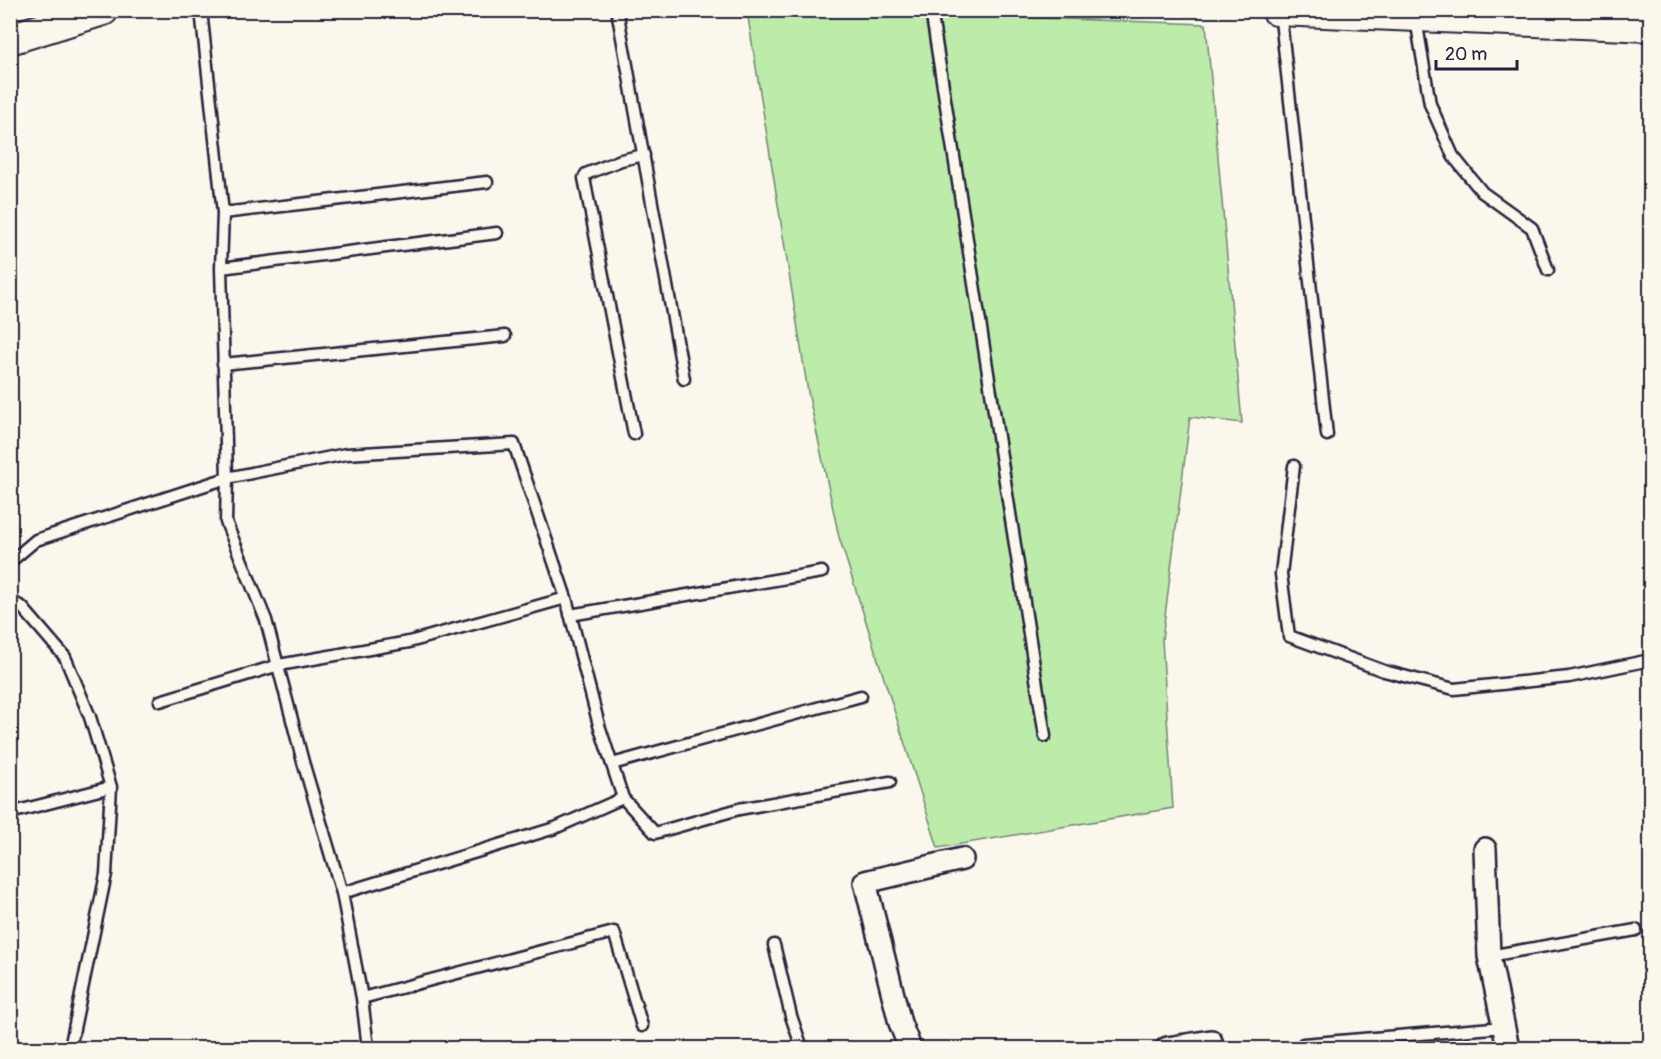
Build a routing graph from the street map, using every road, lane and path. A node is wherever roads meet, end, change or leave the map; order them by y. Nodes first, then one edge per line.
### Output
1 (103, 10) edge
2 (201, 10) edge
3 (617, 10) edge
4 (931, 10) edge
5 (1279, 11) edge
6 (1415, 16) junction
7 (1650, 26) edge
8 (10, 39) edge
9 (644, 155) junction
10 (487, 182) dead end
11 (223, 213) junction
12 (497, 233) dead end
13 (221, 268) junction
14 (1548, 270) dead end
15 (505, 336) dead end
16 (223, 364) junction
17 (684, 379) dead end
18 (634, 434) dead end
19 (1327, 435) dead end
20 (1294, 466) dead end
21 (227, 478) junction
22 (10, 562) edge
23 (822, 572) dead end
24 (566, 598) junction
25 (10, 602) edge
26 (570, 615) junction
27 (1650, 660) edge
28 (279, 665) junction
29 (861, 696) dead end
30 (160, 701) dead end
31 (1045, 736) dead end
32 (612, 764) junction
33 (890, 782) dead end
34 (111, 787) junction
35 (623, 798) junction
36 (10, 813) edge
37 (1485, 849) dead end
38 (962, 858) dead end
39 (342, 894) junction
40 (1636, 930) dead end
41 (774, 945) dead end
42 (1490, 956) junction
43 (362, 998) junction
44 (642, 1026) dead end
45 (1504, 1027) junction
46 (1211, 1041) dead end
47 (1303, 1044) dead end
48 (70, 1048) edge
49 (368, 1048) edge
50 (802, 1048) edge
51 (910, 1048) edge
52 (1167, 1048) edge
53 (1509, 1048) edge

1 - 8 street
2 - 11 lane
3 - 9 lane
4 - 31 lane
5 - 6 street
5 - 19 lane
6 - 7 street
6 - 14 lane
9 - 17 lane
9 - 18 lane
10 - 11 lane
11 - 13 lane
12 - 13 lane
13 - 16 lane
15 - 16 lane
16 - 21 lane
20 - 27 lane
21 - 22 lane
21 - 24 lane
21 - 28 lane
23 - 26 lane
24 - 26 lane
24 - 28 lane
25 - 34 lane
26 - 32 lane
28 - 30 lane
28 - 39 lane
29 - 32 lane
32 - 35 lane
33 - 35 lane
34 - 36 lane
34 - 48 lane
35 - 39 lane
37 - 42 street
38 - 51 street
39 - 43 lane
40 - 42 lane
41 - 50 lane
42 - 45 street
43 - 44 lane
43 - 49 lane
45 - 47 lane
45 - 53 street
46 - 52 street

